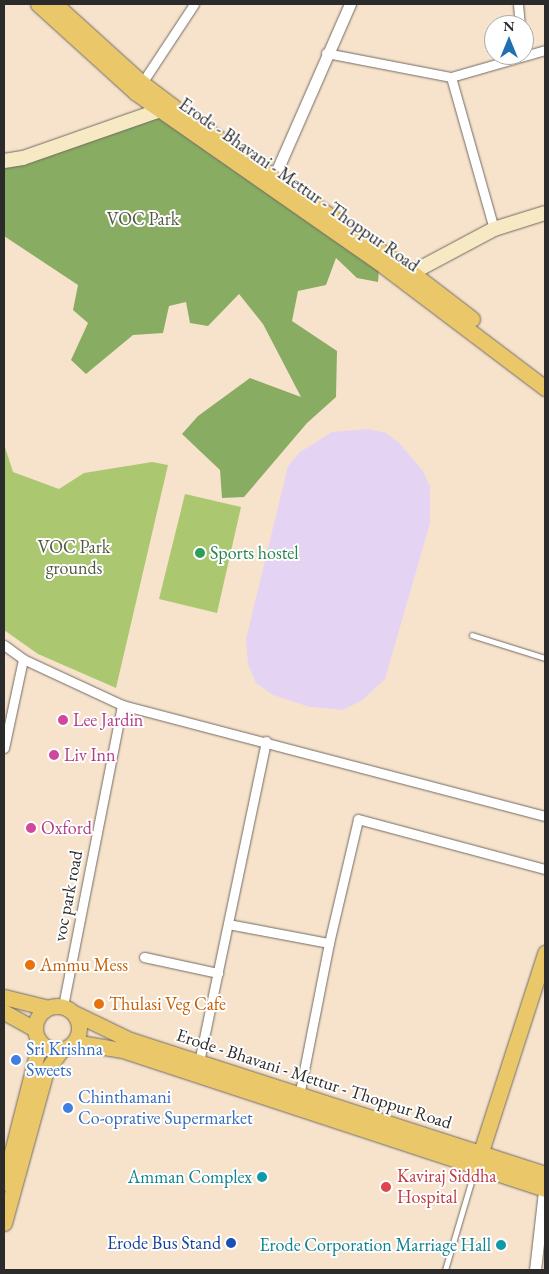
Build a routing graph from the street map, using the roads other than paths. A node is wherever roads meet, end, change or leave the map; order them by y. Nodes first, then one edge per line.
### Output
1 (38, 4) edge
2 (55, 4) edge
3 (194, 4) edge
4 (350, 4) edge
5 (326, 53) junction
6 (491, 65) edge
7 (451, 76) junction
8 (139, 88) junction
9 (166, 108) junction
10 (4, 161) edge
11 (274, 181) junction
12 (545, 213) edge
13 (494, 229) junction
14 (406, 276) junction
15 (545, 377) edge
16 (545, 388) edge
17 (472, 635) dead end
18 (4, 645) edge
19 (545, 658) edge
20 (23, 659) junction
21 (122, 705) junction
22 (266, 741) junction
23 (4, 748) edge
24 (545, 816) edge
25 (545, 869) edge
26 (228, 924) junction
27 (329, 943) junction
28 (545, 953) edge
29 (144, 957) dead end
30 (218, 973) junction
31 (4, 997) edge
32 (48, 1008) junction
33 (69, 1010) junction
34 (4, 1012) edge
35 (38, 1035) junction
36 (68, 1046) junction
37 (199, 1062) junction
38 (299, 1096) junction
39 (478, 1159) junction
40 (4, 1182) edge
41 (545, 1183) edge
42 (4, 1223) edge
43 (445, 1270) edge
44 (535, 1270) edge

1 - 8 main road, Erode - Bhavani - Mettur - Thoppur Road
2 - 8 main road, Erode - Bhavani - Mettur - Thoppur Road
3 - 8 street
4 - 5 street
5 - 7 street
5 - 11 street
6 - 7 street
7 - 13 street
8 - 9 main road, Erode - Bhavani - Mettur - Thoppur Road
9 - 10 main road
9 - 11 main road, Erode - Bhavani - Mettur - Thoppur Road
11 - 14 main road, Erode - Bhavani - Mettur - Thoppur Road
12 - 13 main road
13 - 14 main road
14 - 15 main road, Erode - Bhavani - Mettur - Thoppur Road
14 - 16 main road, Erode - Bhavani - Mettur - Thoppur Road
17 - 19 lane
18 - 20 street
20 - 21 street
20 - 23 street
21 - 22 street
21 - 33 street, voc park road
22 - 24 street
22 - 26 street
25 - 27 street
26 - 27 street
26 - 30 street
27 - 38 street
28 - 39 main road
29 - 30 street
30 - 37 street
31 - 32 main road
32 - 33 main road
32 - 35 main road
33 - 36 main road
33 - 37 main road, Erode - Bhavani - Mettur - Thoppur Road
34 - 35 main road, Erode - Bhavani - Mettur - Thoppur Road
35 - 36 main road, Erode - Bhavani - Mettur - Thoppur Road
35 - 40 main road
36 - 39 main road, Erode - Bhavani - Mettur - Thoppur Road
36 - 42 main road
37 - 38 main road, Erode - Bhavani - Mettur - Thoppur Road
38 - 39 main road, Erode - Bhavani - Mettur - Thoppur Road
39 - 41 main road, Erode - Bhavani - Mettur - Thoppur Road
39 - 43 lane
41 - 44 street

